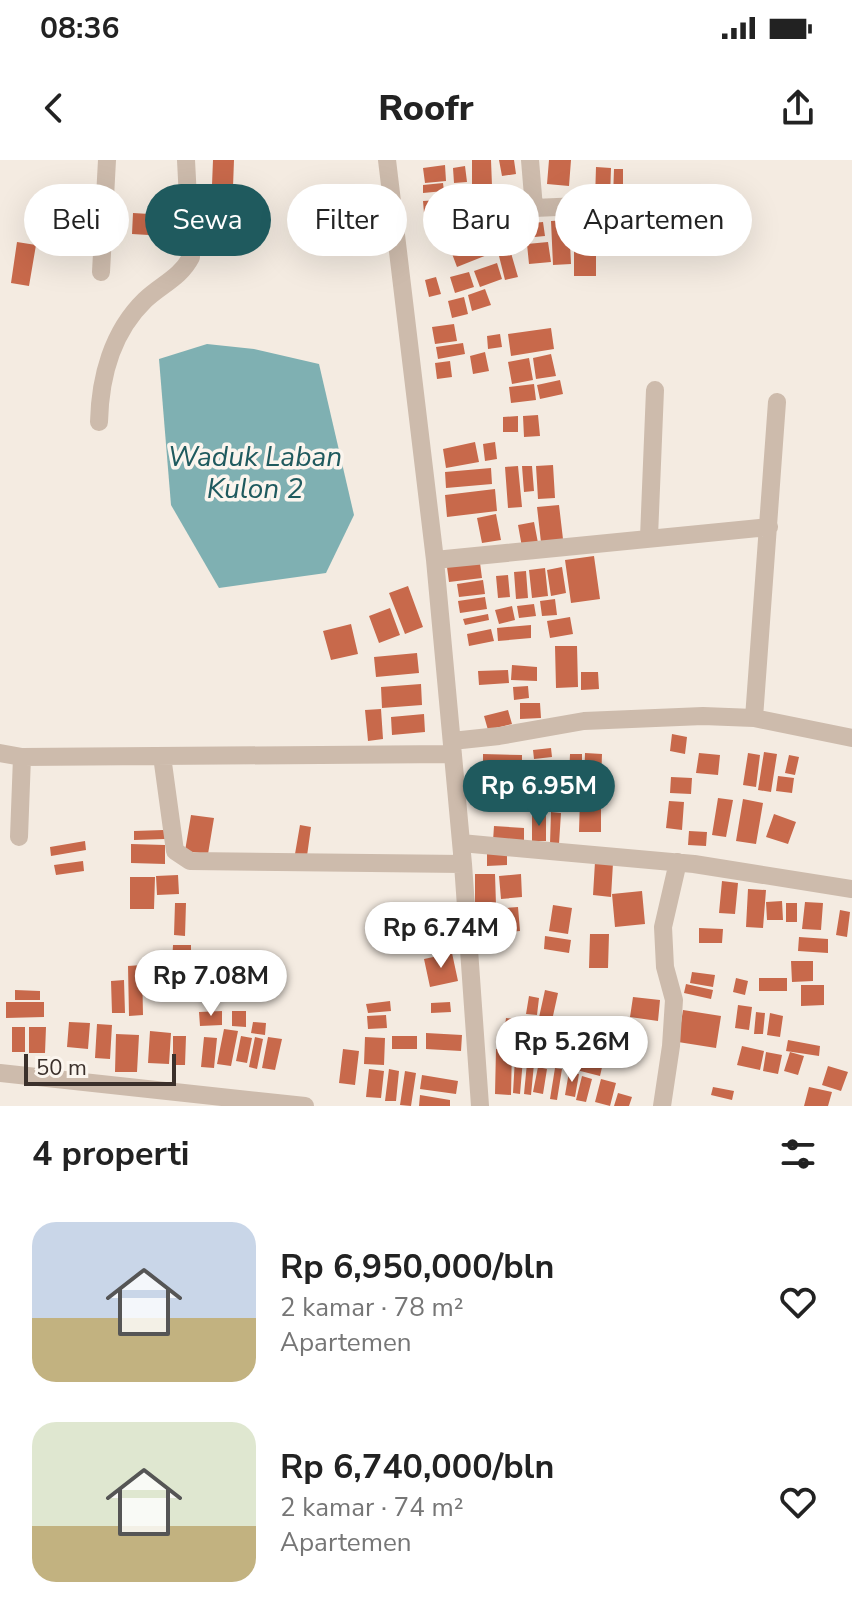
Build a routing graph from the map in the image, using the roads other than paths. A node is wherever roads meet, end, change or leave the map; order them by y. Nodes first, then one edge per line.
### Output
1 (107, 160) edge
2 (186, 160) edge
3 (387, 160) edge
4 (530, 160) edge
5 (555, 207) edge
6 (101, 272) dead end
7 (655, 390) dead end
8 (777, 402) dead end
9 (99, 422) dead end
10 (769, 527) junction
11 (649, 537) junction
12 (435, 560) junction
13 (754, 718) junction
14 (852, 738) edge
15 (453, 748) junction
16 (0, 753) edge
17 (162, 756) junction
18 (22, 757) junction
19 (19, 837) dead end
20 (461, 843) junction
21 (678, 862) junction
22 (463, 864) junction
23 (852, 889) edge
24 (0, 1073) edge
25 (484, 1105) edge
26 (305, 1106) edge
27 (662, 1106) edge

1 - 6 street
2 - 9 street
3 - 12 street
4 - 5 street
7 - 11 street
8 - 10 street
10 - 11 street
10 - 13 street
11 - 12 street
12 - 15 street
13 - 14 street
13 - 15 street
15 - 17 street
15 - 20 street
16 - 18 street
17 - 18 street
17 - 22 street
18 - 19 street
20 - 21 street
20 - 22 street
21 - 23 street
21 - 27 street
22 - 25 street
24 - 26 street

